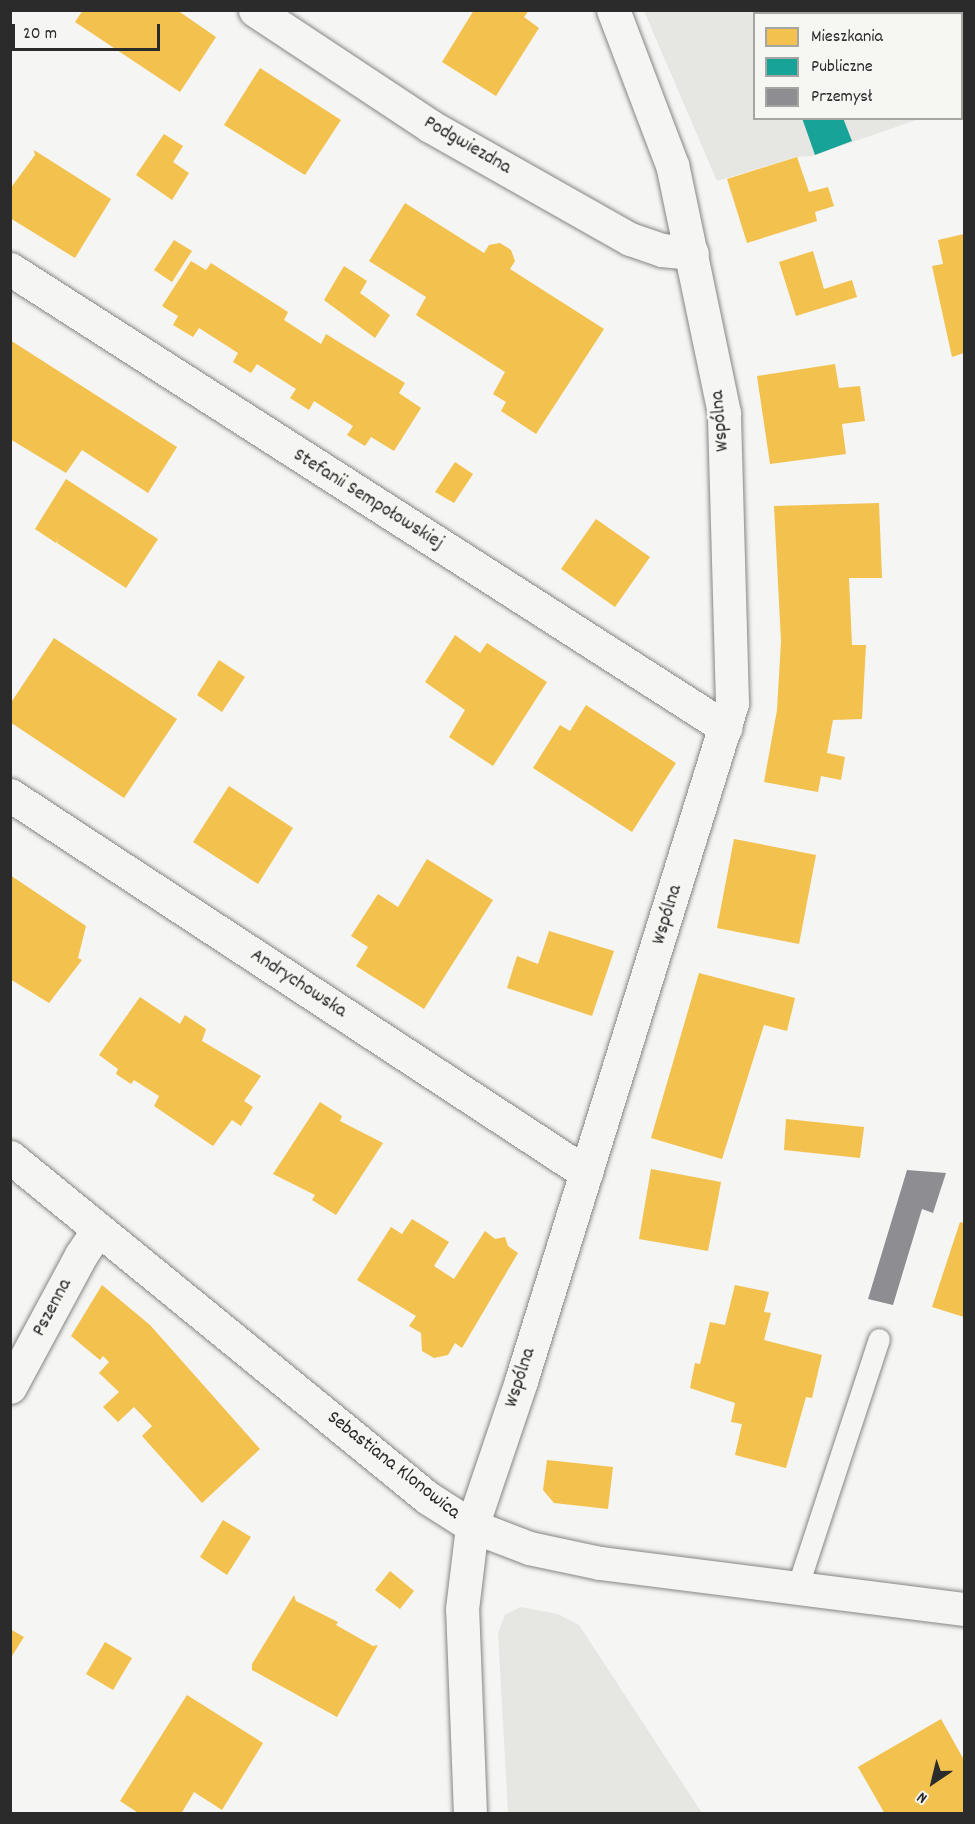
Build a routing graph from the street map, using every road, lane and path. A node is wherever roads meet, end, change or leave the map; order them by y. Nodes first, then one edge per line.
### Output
1 (255, 10) edge
2 (613, 10) edge
3 (692, 254) junction
4 (10, 269) edge
5 (726, 728) junction
6 (10, 795) edge
7 (10, 1157) edge
8 (586, 1173) junction
9 (99, 1230) junction
10 (879, 1340) dead end
11 (10, 1388) edge
12 (472, 1526) junction
13 (797, 1588) junction
14 (964, 1609) edge
15 (470, 1814) edge

1 - 3 street, Podgwiezdna
2 - 3 street, Wspólna
3 - 5 street, Wspólna
4 - 5 street, Stefanii Sempołowskiej
5 - 8 street, Wspólna
6 - 8 street, Andrychowska
7 - 9 street, Sebastiana Klonowica
8 - 12 street, Wspólna
9 - 11 street, Pszenna
9 - 12 street, Sebastiana Klonowica
10 - 13 lane
12 - 13 street, Sebastiana Klonowica
12 - 15 street, Wspólna
13 - 14 street, Sebastiana Klonowica

